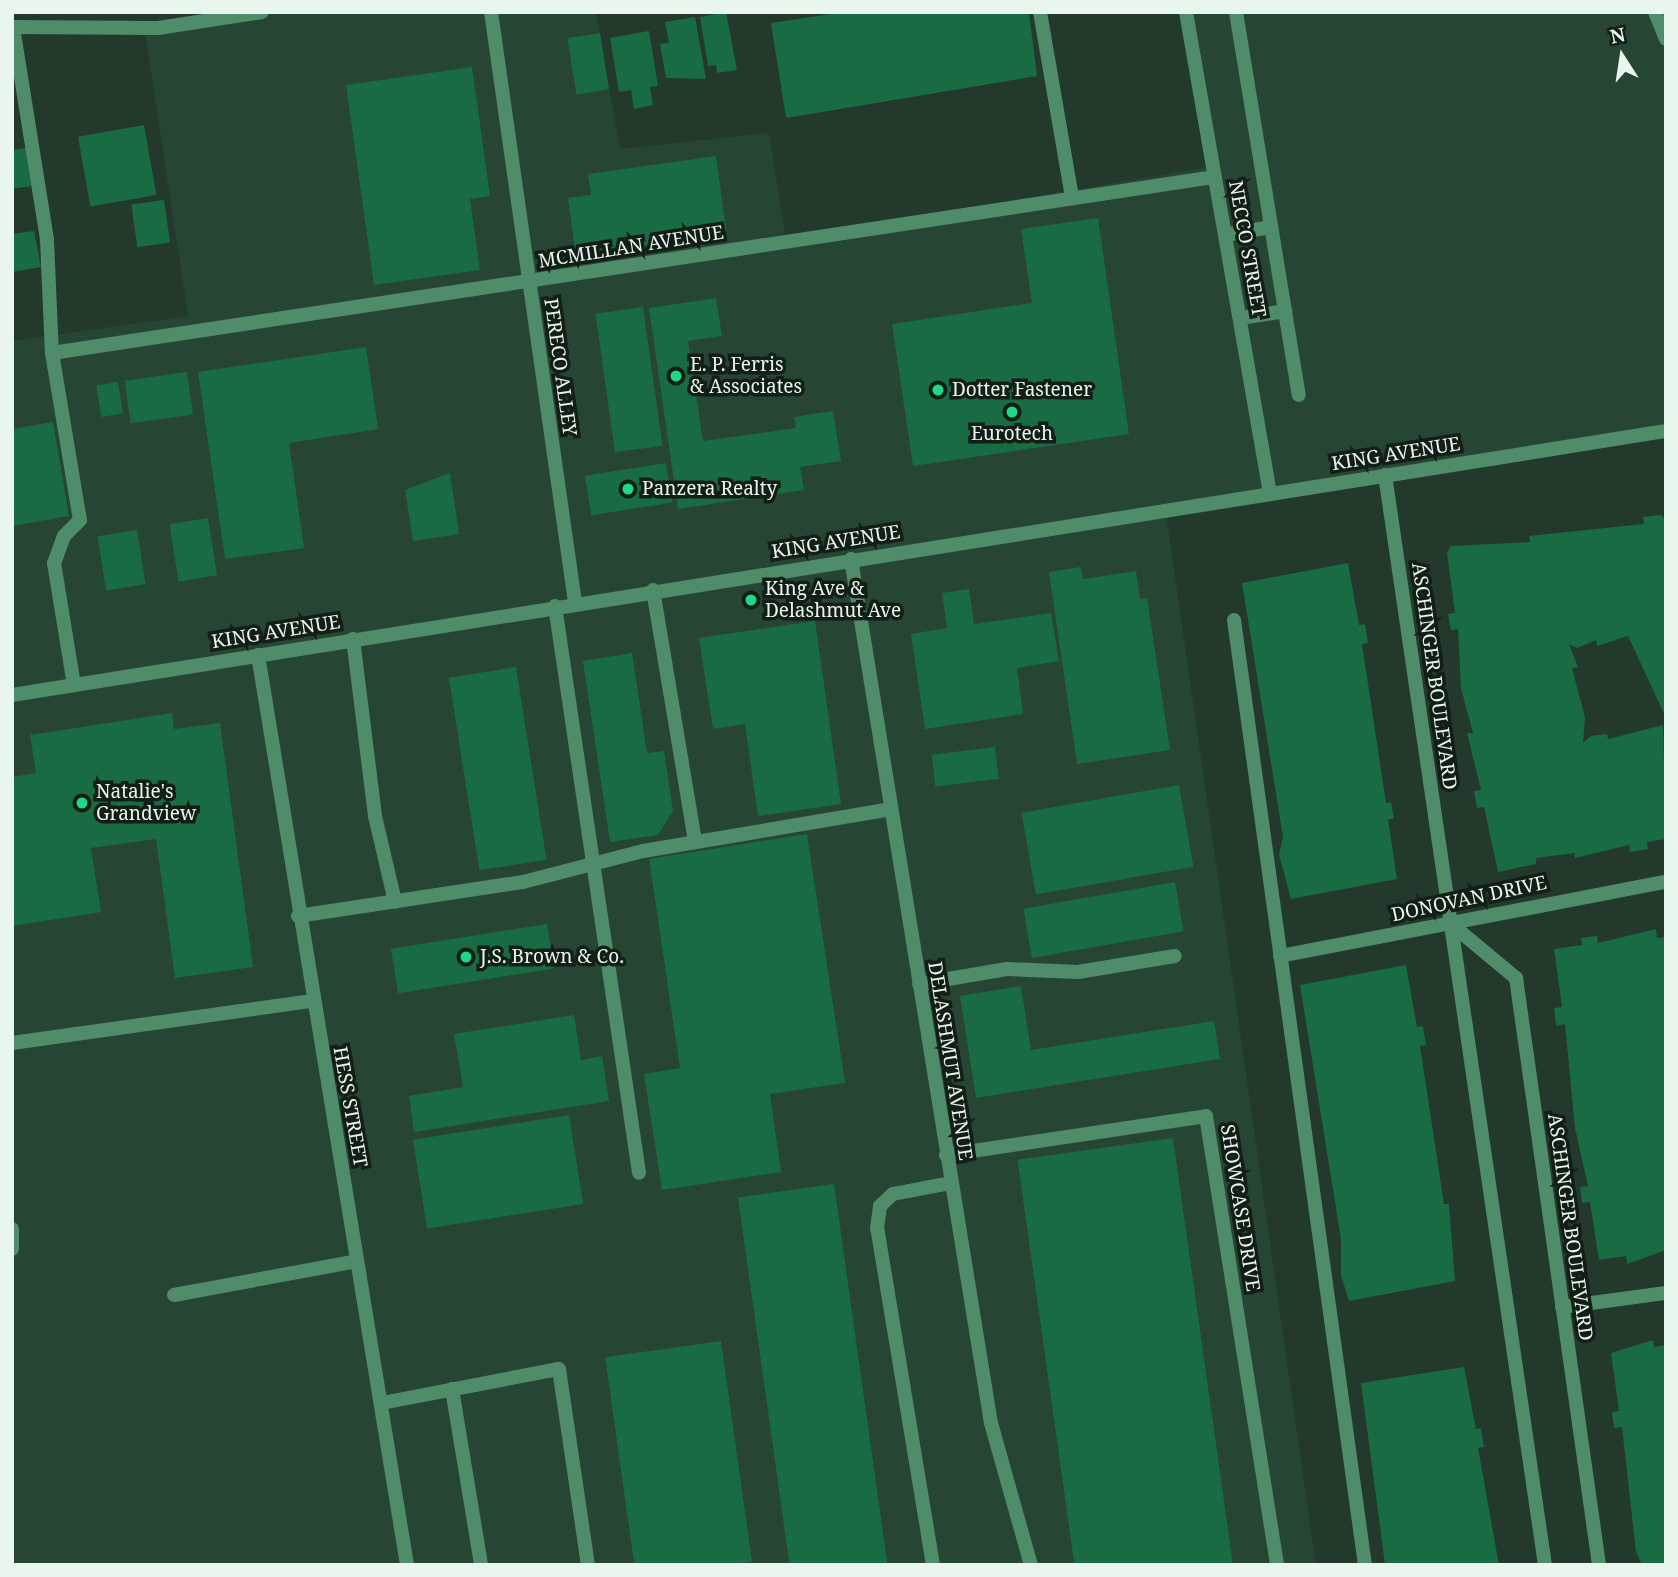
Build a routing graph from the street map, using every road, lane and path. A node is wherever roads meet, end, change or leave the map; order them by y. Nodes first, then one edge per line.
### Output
1 (262, 12) edge
2 (491, 12) edge
3 (1040, 12) edge
4 (1186, 12) edge
5 (1236, 12) edge
6 (1655, 12) edge
7 (221, 15) edge
8 (13, 27) edge
9 (1666, 39) edge
10 (1215, 177) junction
11 (1072, 198) junction
12 (1271, 227) junction
13 (1225, 235) junction
14 (528, 283) junction
15 (1285, 311) junction
16 (1240, 318) junction
17 (52, 353) junction
18 (1299, 395) dead end
19 (1666, 431) edge
20 (1385, 475) junction
21 (1270, 493) junction
22 (851, 559) junction
23 (653, 590) junction
24 (575, 602) junction
25 (555, 606) junction
26 (1234, 620) dead end
27 (354, 639) junction
28 (258, 655) junction
29 (74, 685) junction
30 (12, 695) edge
31 (891, 810) junction
32 (695, 842) junction
33 (594, 864) junction
34 (1666, 882) edge
35 (395, 902) junction
36 (298, 916) junction
37 (1451, 924) junction
38 (1175, 956) dead end
39 (1280, 956) junction
40 (919, 984) junction
41 (312, 1001) junction
42 (12, 1044) edge
43 (946, 1155) junction
44 (639, 1173) dead end
45 (950, 1182) junction
46 (12, 1229) edge
47 (12, 1249) edge
48 (357, 1261) junction
49 (1666, 1293) edge
50 (174, 1295) dead end
51 (1562, 1307) junction
52 (452, 1389) junction
53 (382, 1403) junction
54 (407, 1565) edge
55 (481, 1565) edge
56 (588, 1565) edge
57 (933, 1565) edge
58 (1031, 1565) edge
59 (1277, 1565) edge
60 (1365, 1565) edge
61 (1545, 1565) edge
62 (1599, 1565) edge

1 - 7 street
2 - 14 street, PERECO ALLEY
3 - 11 street
4 - 10 street, NECCO STREET
5 - 12 street
6 - 9 street
7 - 8 street
8 - 17 street
10 - 11 street, MCMILLAN AVENUE
10 - 13 street, NECCO STREET
11 - 14 street, MCMILLAN AVENUE
12 - 13 street
12 - 15 street
13 - 16 street, NECCO STREET
14 - 17 street, MCMILLAN AVENUE
14 - 24 street, PERECO ALLEY
15 - 16 street
15 - 18 street
16 - 21 street, NECCO STREET
17 - 29 street
19 - 20 street, KING AVENUE
20 - 21 street, KING AVENUE
20 - 37 street, ASCHINGER BOULEVARD
21 - 22 street, KING AVENUE
22 - 23 street, KING AVENUE
22 - 31 street, DELASHMUT AVENUE
23 - 24 street, KING AVENUE
23 - 32 street
24 - 25 street, KING AVENUE
25 - 27 street, KING AVENUE
25 - 33 street
26 - 39 street
27 - 28 street, KING AVENUE
27 - 35 street
28 - 29 street, KING AVENUE
28 - 36 street, HESS STREET
29 - 30 street, KING AVENUE
31 - 32 street
31 - 40 street, DELASHMUT AVENUE
32 - 33 street
33 - 35 street
33 - 44 street
34 - 37 street, DONOVAN DRIVE
35 - 36 street
36 - 41 street, HESS STREET
37 - 39 street, DONOVAN DRIVE
37 - 51 street, ASCHINGER BOULEVARD
37 - 61 street, ASCHINGER BOULEVARD
38 - 40 street
39 - 60 street
40 - 43 street, DELASHMUT AVENUE
41 - 42 street
41 - 48 street, HESS STREET
43 - 45 street, DELASHMUT AVENUE
43 - 59 street, SHOWCASE DRIVE
45 - 57 street
45 - 58 street, DELASHMUT AVENUE
46 - 47 street
48 - 50 street
48 - 53 street, HESS STREET
49 - 51 street
51 - 62 street, ASCHINGER BOULEVARD
52 - 53 street
52 - 55 street
52 - 56 street
53 - 54 street, HESS STREET

